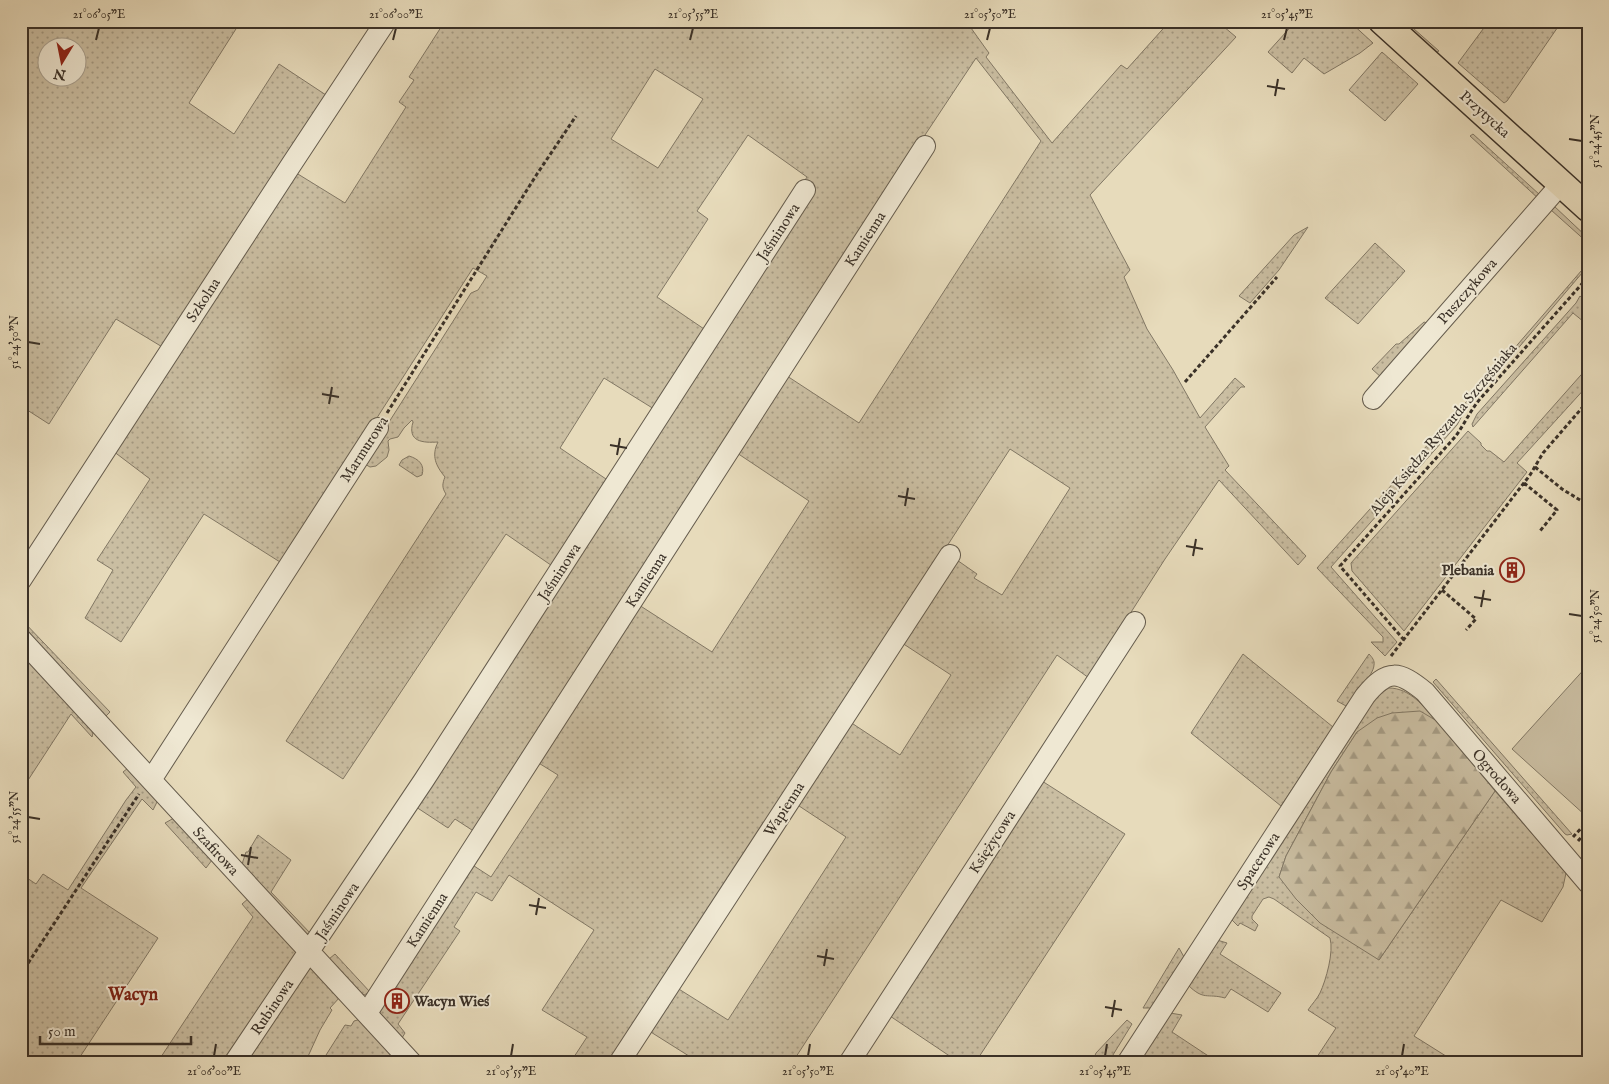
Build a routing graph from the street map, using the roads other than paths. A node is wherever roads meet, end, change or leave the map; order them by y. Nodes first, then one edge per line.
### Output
1 (386, 21) edge
2 (1382, 21) edge
3 (925, 146) dead end
4 (1561, 184) junction
5 (805, 190) dead end
6 (1588, 208) edge
7 (1373, 399) dead end
8 (378, 428) road end
9 (950, 555) dead end
10 (21, 580) edge
11 (1134, 622) dead end
12 (21, 639) edge
13 (1400, 676) joint
14 (151, 780) junction
15 (1588, 883) edge
16 (309, 951) junction
17 (367, 1013) junction
18 (234, 1063) edge
19 (412, 1063) edge
20 (619, 1063) edge
21 (849, 1063) edge
22 (1127, 1063) edge

1 - 10 street, Szkolna
2 - 4 main road, Przytycka
3 - 17 street, Kamienna
4 - 6 main road, Przytycka
4 - 7 street, Puszczykowa
5 - 16 street, Jaśminowa
8 - 14 street, Marmurowa
9 - 20 street, Wapienna
11 - 21 street, Księżycowa
12 - 14 street, Szafirowa
13 - 15 street, Ogrodowa
13 - 22 street, Spacerowa
14 - 16 street, Szafirowa
16 - 17 street, Szafirowa
16 - 18 street, Rubinowa
17 - 19 street, Szafirowa

